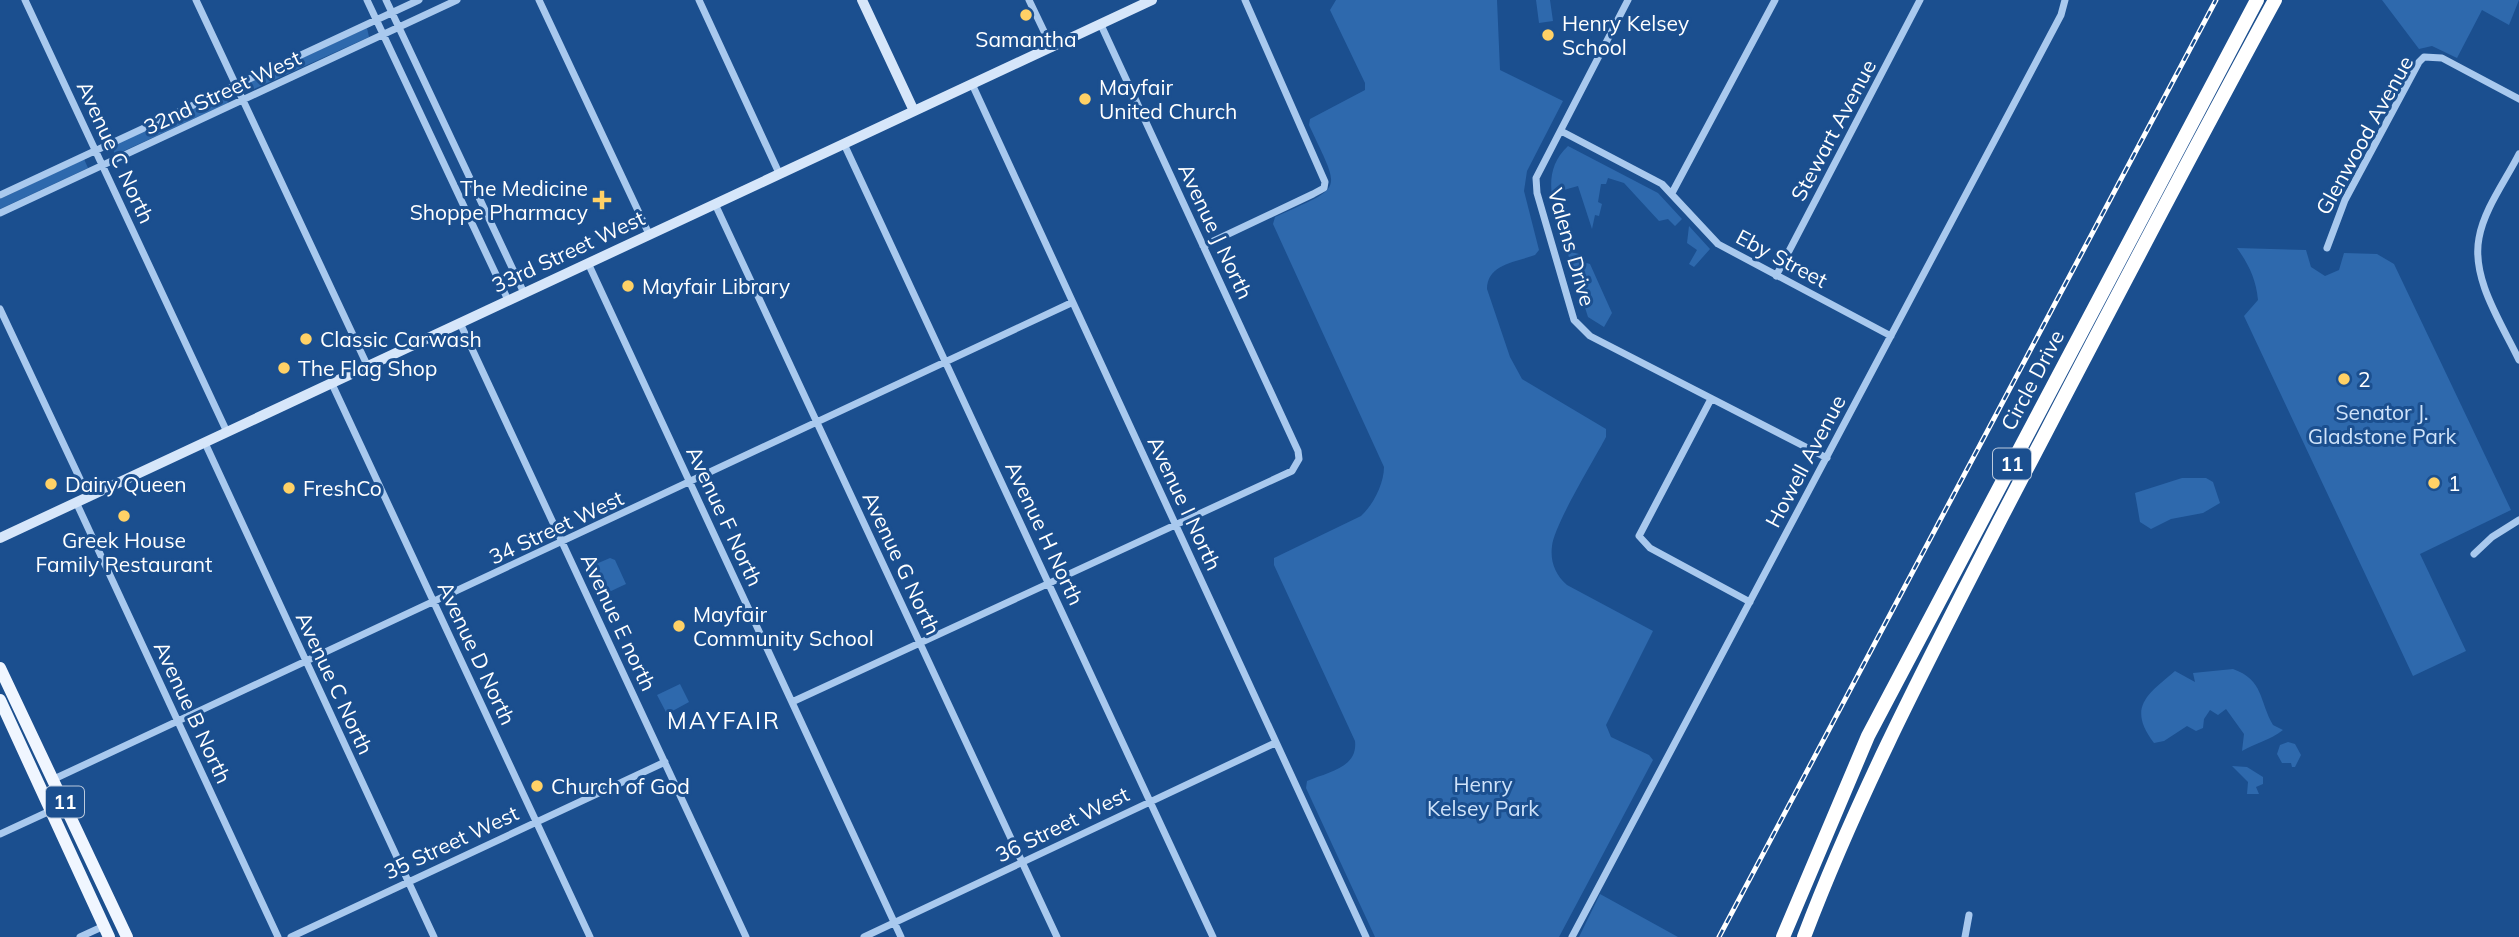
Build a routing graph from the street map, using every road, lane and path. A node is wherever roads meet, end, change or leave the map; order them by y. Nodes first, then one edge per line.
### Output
1 (25, 0) edge
2 (196, 0) edge
3 (367, 0) edge
4 (386, 0) edge
5 (419, 0) edge
6 (457, 0) edge
7 (540, 0) edge
8 (699, 0) edge
9 (862, 0) edge
10 (1029, 0) edge
11 (1152, 0) edge
12 (1245, 0) edge
13 (1628, 0) edge
14 (1776, 0) edge
15 (1920, 0) edge
16 (2065, 0) edge
17 (2257, 0) edge
18 (2275, 0) edge
19 (392, 13) junction
20 (376, 20) junction
21 (1101, 25) junction
22 (399, 27) junction
23 (383, 35) junction
24 (1052, 48) junction
25 (972, 84) junction
26 (236, 86) junction
27 (2519, 99) edge
28 (244, 101) junction
29 (914, 111) junction
30 (1561, 131) junction
31 (844, 144) junction
32 (96, 150) junction
33 (2519, 154) edge
34 (104, 166) junction
35 (779, 173) junction
36 (1672, 193) junction
37 (0, 195) edge
38 (715, 204) junction
39 (0, 213) edge
40 (649, 234) junction
41 (1203, 246) junction
42 (2327, 248) dead end
43 (587, 263) junction
44 (1776, 276) junction
45 (524, 293) junction
46 (508, 300) junction
47 (1071, 303) junction
48 (0, 309) edge
49 (460, 323) junction
50 (1891, 336) junction
51 (2519, 360) edge
52 (946, 363) junction
53 (368, 367) junction
54 (332, 384) junction
55 (1711, 399) junction
56 (819, 423) junction
57 (227, 432) junction
58 (205, 443) junction
59 (1827, 458) junction
60 (690, 483) junction
61 (88, 496) junction
62 (76, 502) junction
63 (2519, 520) edge
64 (1176, 524) junction
65 (0, 538) edge
66 (563, 543) junction
67 (2474, 554) dead end
68 (1047, 583) junction
69 (1750, 602) junction
70 (433, 603) junction
71 (920, 642) junction
72 (306, 662) junction
73 (0, 668) edge
74 (0, 700) edge
75 (792, 702) junction
76 (178, 721) junction
77 (1275, 743) junction
78 (665, 762) junction
79 (54, 779) junction
80 (1149, 801) junction
81 (50, 811) junction
82 (537, 822) junction
83 (0, 835) edge
84 (1022, 862) junction
85 (408, 881) junction
86 (1969, 915) dead end
87 (894, 923) junction
88 (106, 932) edge
89 (80, 937) edge
90 (127, 937) edge
91 (278, 937) edge
92 (291, 937) edge
93 (434, 937) edge
94 (590, 937) edge
95 (746, 937) edge
96 (864, 937) edge
97 (901, 937) edge
98 (1057, 937) edge
99 (1213, 937) edge
100 (1366, 937) edge
101 (1572, 937) edge
102 (1783, 937) edge
103 (1804, 937) edge
104 (1965, 937) edge

1 - 32 street, Avenue C North
2 - 26 street
3 - 20 street
4 - 19 street
5 - 19 street, 32nd Street West
6 - 22 street, 32nd Street West
7 - 40 street
8 - 35 street
9 - 29 main road
10 - 24 street
11 - 21 main road, 33rd Street West
12 - 41 street
13 - 30 street, Valens Drive
14 - 36 street
15 - 44 street, Stewart Avenue
16 - 50 street, Howell Avenue
17 - 102 highway, Circle Drive / 11
18 - 103 highway, Circle Drive / 11
19 - 20 street, 32nd Street West
19 - 22 street
20 - 23 street
20 - 26 street, 32nd Street West
21 - 24 main road, 33rd Street West
21 - 41 street, Avenue J North
22 - 23 street, 32nd Street West
22 - 45 street
23 - 28 street, 32nd Street West
23 - 46 street
24 - 25 main road, 33rd Street West
25 - 29 main road, 33rd Street West
25 - 47 street, Avenue I North
26 - 28 street
26 - 32 street, 32nd Street West
27 - 42 street, Glenwood Avenue
28 - 34 street, 32nd Street West
28 - 53 street
29 - 31 main road, 33rd Street West
30 - 36 street, Eby Street
30 - 55 street, Valens Drive
31 - 35 main road, 33rd Street West
31 - 52 street, Avenue H North
32 - 34 street, Avenue C North
32 - 37 street, 32nd Street West
33 - 51 street
34 - 39 street, 32nd Street West
34 - 57 street, Avenue C North
35 - 38 main road, 33rd Street West
36 - 44 street, Eby Street
38 - 40 main road, 33rd Street West
38 - 56 street, Avenue G North
40 - 43 main road, 33rd Street West
41 - 64 street, Avenue J North
43 - 45 main road, 33rd Street West
43 - 60 street, Avenue F North
44 - 50 street, Eby Street
45 - 46 main road, 33rd Street West
46 - 49 main road, 33rd Street West
47 - 52 street, 34 Street West
47 - 64 street, Avenue I North
48 - 61 street
49 - 53 main road, 33rd Street West
49 - 66 street, Avenue E north
50 - 59 street, Howell Avenue
52 - 56 street, 34 Street West
52 - 68 street, Avenue H North
53 - 54 main road, 33rd Street West
54 - 57 main road, 33rd Street West
54 - 70 street, Avenue D North
55 - 59 street, Valens Drive
55 - 69 street
56 - 60 street, 34 Street West
56 - 71 street, Avenue G North
57 - 58 main road, 33rd Street West
58 - 61 main road, 33rd Street West
58 - 72 street, Avenue C North
59 - 69 street, Howell Avenue
60 - 66 street, 34 Street West
60 - 75 street, Avenue F North
61 - 62 main road, 33rd Street West
62 - 65 main road, 33rd Street West
62 - 76 street, Avenue B North
63 - 67 street
64 - 68 street
64 - 77 street, Avenue I North
66 - 70 street, 34 Street West
66 - 78 street, Avenue E north
68 - 71 street
68 - 80 street, Avenue H North
69 - 101 street, Howell Avenue
70 - 72 street, 34 Street West
70 - 82 street, Avenue D North
71 - 75 street
71 - 84 street, Avenue G North
72 - 76 street, 34 Street West
72 - 85 street, Avenue C North
73 - 79 main road, 11
74 - 81 main road, 11
75 - 87 street, Avenue F North
76 - 79 street, 34 Street West
76 - 91 street, Avenue B North
77 - 80 street, 36 Street West
77 - 100 street, Avenue I North
78 - 82 street, 35 Street West
78 - 95 street, Avenue E north
79 - 90 main road, 11
80 - 84 street, 36 Street West
80 - 99 street, Avenue H North
81 - 83 street
81 - 88 main road, 11
82 - 85 street, 35 Street West
82 - 94 street, Avenue D North
84 - 87 street, 36 Street West
84 - 98 street, Avenue G North
85 - 92 street, 35 Street West
85 - 93 street, Avenue C North
86 - 104 street
87 - 96 street, 36 Street West
87 - 97 street, Avenue F North
88 - 89 street

